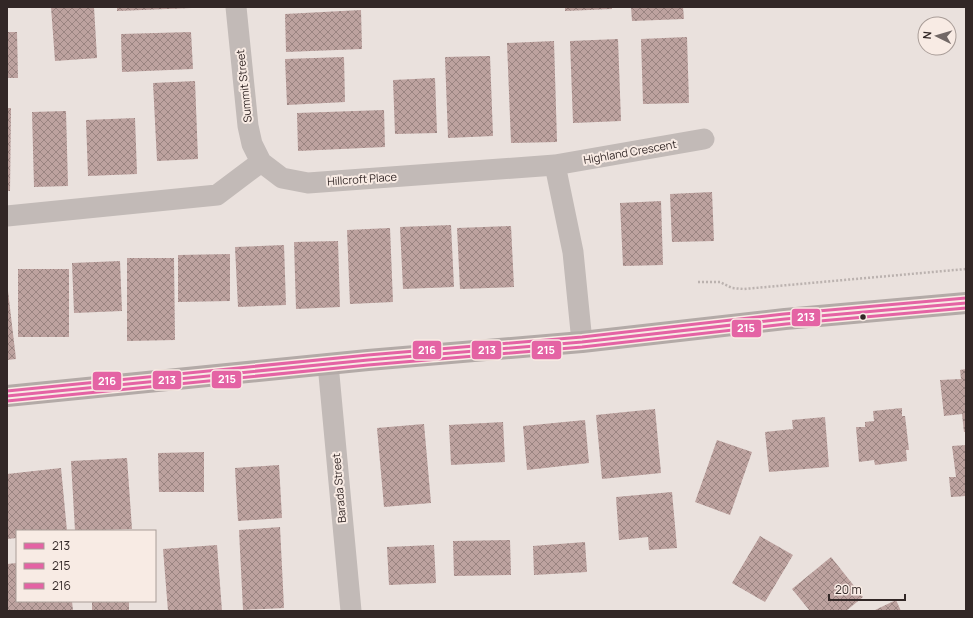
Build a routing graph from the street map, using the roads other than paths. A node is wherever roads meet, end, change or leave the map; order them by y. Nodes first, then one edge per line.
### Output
1 (236, 7) edge
2 (704, 139) dead end
3 (261, 162) junction
4 (555, 165) junction
5 (7, 216) edge
6 (966, 303) edge
7 (582, 342) junction
8 (328, 364) junction
9 (7, 396) edge
10 (351, 611) edge

1 - 3 street, Summit Street
2 - 4 street, Highland Crescent
3 - 4 street, Hillcroft Place
3 - 5 street
4 - 7 street
6 - 7 main road
7 - 8 main road
8 - 9 main road
8 - 10 street, Barada Street

